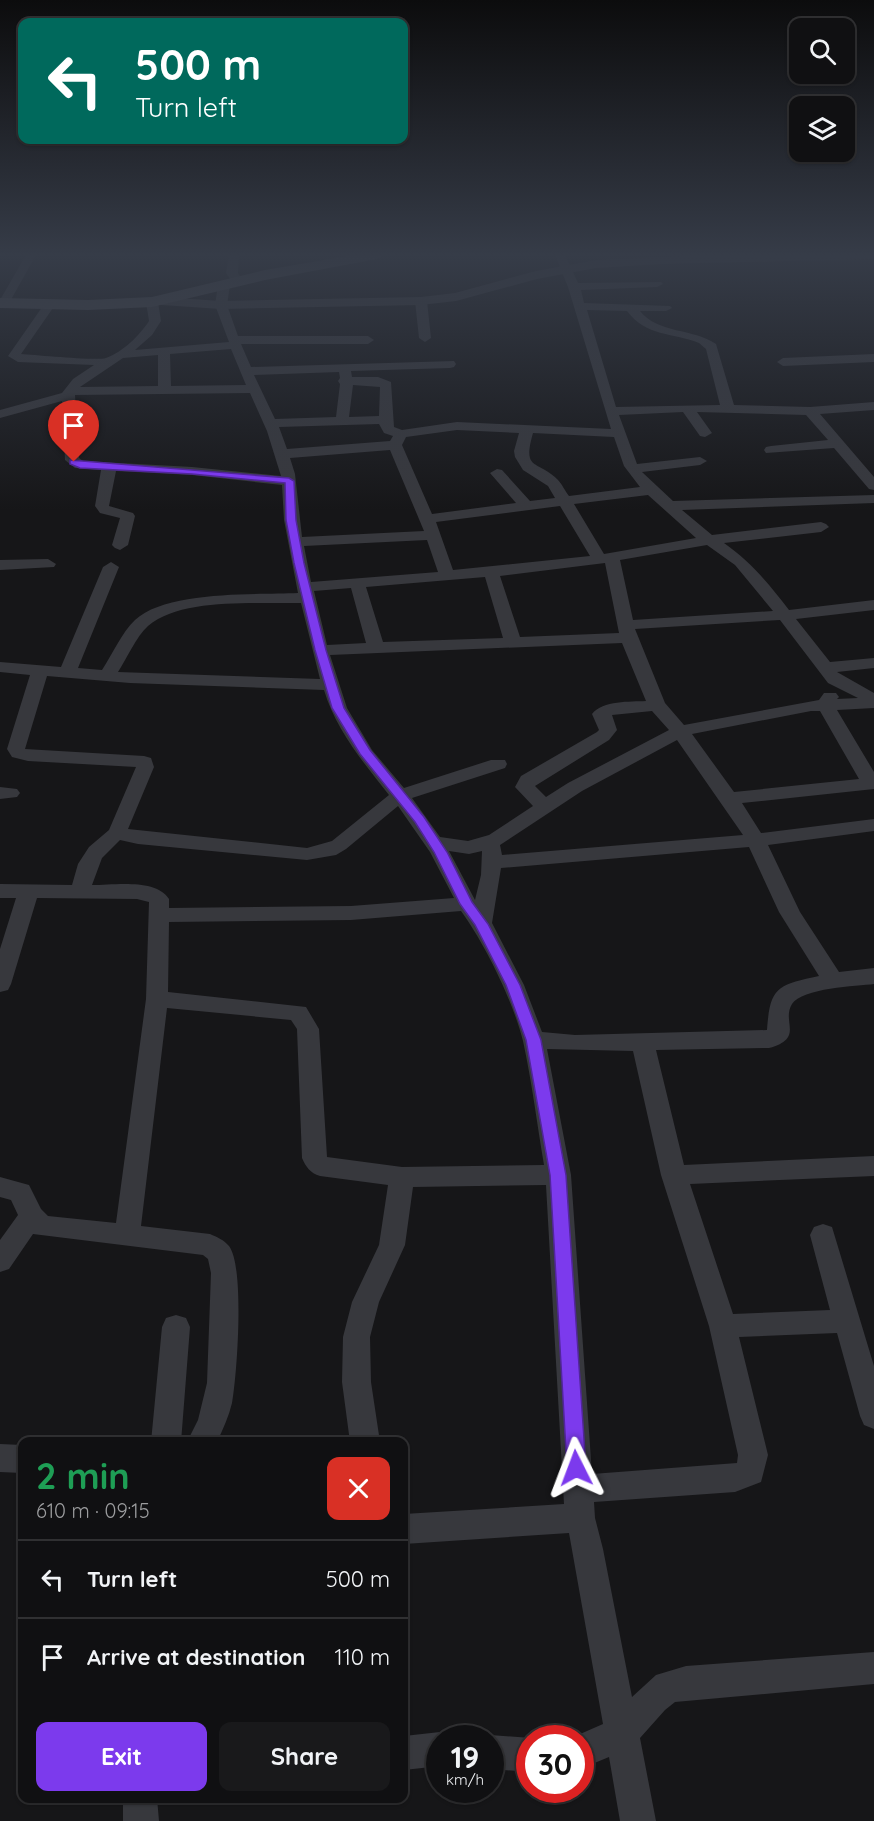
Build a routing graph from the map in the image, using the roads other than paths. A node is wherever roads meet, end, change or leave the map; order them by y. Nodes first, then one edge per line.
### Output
1 (25, 340) edge
2 (139, 340) edge
3 (235, 340) edge
4 (368, 340) dead end
5 (590, 340) edge
6 (700, 340) edge
7 (235, 343) junction
8 (164, 351) junction
9 (341, 354) junction
10 (0, 355) edge
11 (119, 355) junction
12 (14, 356) junction
13 (874, 358) edge
14 (104, 362) junction
15 (783, 362) dead end
16 (450, 364) dead end
17 (250, 380) junction
18 (347, 381) junction
19 (308, 382) dead end
20 (165, 390) junction
21 (68, 393) junction
22 (874, 406) edge
23 (687, 408) junction
24 (728, 409) junction
25 (611, 411) junction
26 (810, 411) junction
27 (0, 414) edge
28 (386, 420) junction
29 (342, 421) junction
30 (271, 423) junction
31 (527, 430) junction
32 (620, 433) junction
33 (705, 433) dead end
34 (398, 440) junction
35 (839, 443) junction
36 (771, 450) dead end
37 (282, 454) junction
38 (700, 461) dead end
39 (109, 468) junction
40 (633, 469) junction
41 (497, 473) dead end
42 (289, 481) junction
43 (874, 486) edge
44 (652, 490) junction
45 (874, 499) edge
46 (564, 502) junction
47 (526, 506) junction
48 (670, 506) junction
49 (427, 519) junction
50 (821, 527) dead end
51 (433, 535) junction
52 (710, 540) junction
53 (296, 542) junction
54 (120, 545) dead end
55 (606, 558) junction
56 (48, 564) dead end
57 (0, 565) edge
58 (111, 567) dead end
59 (491, 572) junction
60 (448, 576) junction
61 (357, 583) junction
62 (307, 592) junction
63 (874, 605) edge
64 (786, 615) junction
65 (627, 631) junction
66 (513, 643) junction
67 (376, 648) junction
68 (320, 650) junction
69 (874, 663) edge
70 (0, 667) edge
71 (40, 670) junction
72 (67, 673) junction
73 (830, 674) junction
74 (106, 676) junction
75 (330, 685) junction
76 (874, 701) edge
77 (657, 705) junction
78 (825, 705) junction
79 (680, 731) junction
80 (498, 764) dead end
81 (873, 784) edge
82 (399, 796) junction
83 (729, 798) junction
84 (544, 806) junction
85 (874, 825) edge
86 (117, 833) junction
87 (496, 839) junction
88 (756, 840) junction
89 (434, 842) junction
90 (490, 862) junction
91 (0, 891) edge
92 (29, 891) junction
93 (80, 891) junction
94 (466, 904) junction
95 (159, 915) junction
96 (481, 924) junction
97 (874, 976) edge
98 (833, 981) junction
99 (0, 984) edge
100 (157, 999) junction
101 (534, 1040) junction
102 (643, 1043) junction
103 (874, 1166) edge
104 (558, 1175) junction
105 (674, 1175) junction
106 (402, 1177) junction
107 (0, 1187) edge
108 (31, 1216) junction
109 (823, 1235) dead end
110 (127, 1236) junction
111 (0, 1262) edge
112 (848, 1321) junction
113 (723, 1326) junction
114 (176, 1327) dead end
115 (874, 1416) edge
116 (166, 1437) edge
117 (204, 1437) edge
118 (364, 1437) edge
119 (0, 1458) edge
120 (18, 1459) edge
121 (579, 1503) junction
122 (408, 1528) edge
123 (874, 1668) edge
124 (621, 1734) junction
125 (594, 1746) edge
126 (426, 1751) edge
127 (408, 1753) edge
128 (140, 1803) edge
129 (141, 1821) edge
130 (638, 1821) edge

1 - 12 street
2 - 11 street
3 - 7 street
4 - 9 street
5 - 25 street
6 - 24 street
7 - 8 street
7 - 9 street
7 - 17 street
8 - 11 street
8 - 20 street
9 - 16 street
9 - 17 street
9 - 18 street
10 - 12 street
11 - 14 street
12 - 14 street
13 - 15 street
14 - 21 street
17 - 20 street
17 - 30 street
18 - 19 street
18 - 28 street
18 - 29 street
20 - 21 street
21 - 27 street
21 - 39 street
22 - 26 street
23 - 24 street
23 - 25 street
23 - 33 street
24 - 26 street
25 - 32 street
26 - 35 street
28 - 29 street
28 - 34 street
29 - 30 street
30 - 37 street
31 - 32 street
31 - 34 street
31 - 46 street
32 - 40 street
34 - 37 street
34 - 49 street
35 - 36 street
35 - 43 street
37 - 42 street
38 - 40 street
39 - 42 street
39 - 54 street
40 - 44 street
41 - 47 street
42 - 53 street
44 - 46 street
44 - 48 street
45 - 48 street
46 - 47 street
46 - 55 street
47 - 49 street
48 - 52 street
49 - 51 street
50 - 52 street
51 - 53 street
51 - 60 street
52 - 55 street
52 - 64 street
53 - 62 street
55 - 59 street
55 - 65 street
56 - 57 street
58 - 72 street
59 - 60 street
59 - 66 street
60 - 61 street
61 - 62 street
61 - 67 street
62 - 68 street
62 - 74 street
63 - 64 street
64 - 65 street
64 - 73 street
65 - 66 street
65 - 77 street
66 - 67 street
67 - 68 street
68 - 75 street
69 - 73 street
70 - 71 street
71 - 72 street
71 - 86 street
72 - 74 street
73 - 76 street
73 - 78 street
74 - 75 street
75 - 82 street
76 - 78 street
77 - 79 street
77 - 84 street
78 - 79 street
78 - 81 street
79 - 83 street
79 - 84 street
80 - 82 street
81 - 83 street
82 - 86 street
82 - 89 street
83 - 88 street
84 - 87 street
85 - 88 street
86 - 93 street
87 - 89 street
87 - 90 street
88 - 90 street
88 - 98 street
89 - 94 street
90 - 96 street
91 - 92 street
92 - 93 street
92 - 99 street
93 - 95 street
94 - 95 street
94 - 96 street
95 - 100 street
96 - 101 street
97 - 98 street
98 - 102 street
100 - 106 street
100 - 110 street
101 - 102 street
101 - 104 street
102 - 105 street
103 - 105 street
104 - 106 street
104 - 121 street
105 - 113 street
106 - 118 street
107 - 108 street
108 - 110 street
108 - 111 street
109 - 112 street
110 - 117 street
112 - 113 street
112 - 115 street
113 - 121 street
114 - 116 street
119 - 120 street
121 - 122 street
121 - 124 street
123 - 124 street
124 - 125 street
124 - 130 street
126 - 127 street
128 - 129 street

